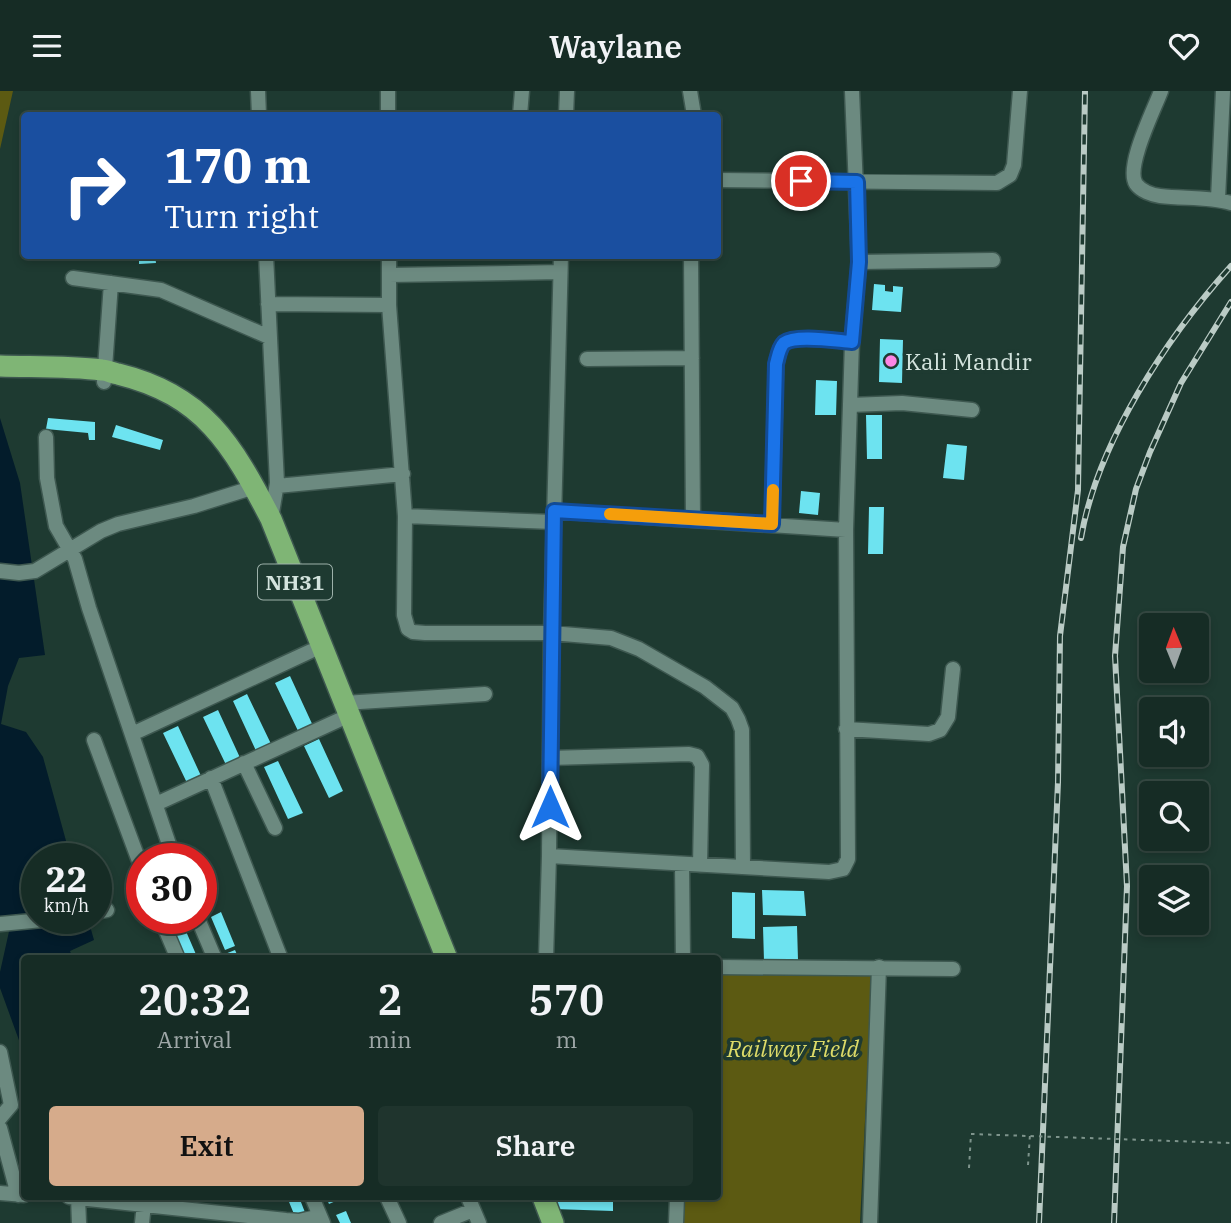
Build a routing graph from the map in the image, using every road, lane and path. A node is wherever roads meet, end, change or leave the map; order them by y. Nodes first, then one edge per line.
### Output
1 (258, 91) edge
2 (388, 91) edge
3 (522, 91) edge
4 (567, 91) edge
5 (690, 91) edge
6 (852, 91) edge
7 (1020, 91) edge
8 (1161, 91) edge
9 (1223, 91) edge
10 (259, 112) edge
11 (388, 112) edge
12 (520, 112) edge
13 (566, 112) edge
14 (694, 112) edge
15 (721, 180) edge
16 (857, 182) junction
17 (1225, 201) edge
18 (265, 259) edge
19 (389, 259) edge
20 (561, 259) edge
21 (691, 259) edge
22 (993, 260) dead end
23 (859, 262) junction
24 (560, 272) junction
25 (389, 275) junction
26 (73, 278) dead end
27 (111, 283) junction
28 (268, 305) junction
29 (389, 305) junction
30 (270, 337) junction
31 (852, 342) junction
32 (692, 358) junction
33 (586, 359) dead end
34 (0, 366) edge
35 (0, 373) edge
36 (104, 376) junction
37 (850, 405) junction
38 (972, 410) dead end
39 (46, 437) dead end
40 (403, 474) junction
41 (277, 486) junction
42 (245, 490) junction
43 (405, 516) junction
44 (554, 516) junction
45 (271, 519) junction
46 (693, 519) junction
47 (772, 524) junction
48 (846, 530) junction
49 (70, 547) junction
50 (0, 571) edge
51 (551, 633) junction
52 (311, 651) junction
53 (953, 669) dead end
54 (485, 694) dead end
55 (341, 711) junction
56 (846, 729) junction
57 (132, 734) junction
58 (94, 740) dead end
59 (550, 758) junction
60 (244, 763) junction
61 (211, 778) junction
62 (156, 804) junction
63 (275, 828) dead end
64 (132, 843) edge
65 (169, 843) edge
66 (549, 856) junction
67 (682, 863) junction
68 (700, 865) junction
69 (743, 867) junction
70 (21, 922) edge
71 (0, 924) edge
72 (167, 934) edge
73 (204, 934) edge
74 (176, 955) edge
75 (213, 955) edge
76 (279, 955) edge
77 (433, 955) edge
78 (445, 955) edge
79 (546, 955) edge
80 (683, 955) edge
81 (721, 967) edge
82 (879, 967) junction
83 (953, 969) dead end
84 (0, 1052) edge
85 (0, 1119) edge
86 (1030, 1134) junction
87 (1231, 1143) edge
88 (1028, 1165) dead end
89 (969, 1168) dead end
90 (0, 1193) edge
91 (21, 1195) edge
92 (78, 1200) edge
93 (106, 1200) edge
94 (314, 1200) edge
95 (388, 1200) edge
96 (531, 1200) edge
97 (544, 1200) edge
98 (677, 1200) edge
99 (144, 1204) junction
100 (473, 1210) edge
101 (322, 1220) edge
102 (79, 1223) edge
103 (142, 1223) edge
104 (399, 1223) edge
105 (441, 1223) edge
106 (539, 1223) edge
107 (553, 1223) edge
108 (676, 1223) edge
109 (870, 1223) edge

1 - 10 street
2 - 11 street
3 - 12 street
4 - 13 street
5 - 14 street
6 - 16 street
7 - 16 street
8 - 17 street
9 - 17 street
15 - 16 street
16 - 23 street
18 - 28 street
19 - 25 street
20 - 24 street
21 - 32 street
22 - 23 street
23 - 31 street
24 - 25 street
24 - 44 street
25 - 29 street
26 - 27 street
27 - 30 street
27 - 36 street
28 - 29 street
28 - 30 street
29 - 40 street
30 - 41 street
31 - 37 street
31 - 47 street
32 - 33 street
32 - 46 street
34 - 36 highway, NH31
35 - 36 highway, NH31
36 - 42 highway, NH31
36 - 45 highway, NH31
37 - 38 street
37 - 48 street
39 - 49 street
40 - 41 street
40 - 43 street
41 - 45 street
42 - 49 street
42 - 52 highway, NH31
43 - 44 street
43 - 51 street
44 - 46 street
44 - 51 street
45 - 55 highway, NH31
46 - 47 street
47 - 48 street
48 - 56 street
49 - 50 street
49 - 57 street
51 - 59 street
51 - 69 street
52 - 55 highway, NH31
52 - 57 street
53 - 56 street
54 - 55 street
55 - 60 street
55 - 77 highway, NH31
55 - 78 highway, NH31
56 - 69 street
57 - 62 street
58 - 64 street
59 - 66 street
59 - 68 street
60 - 61 street
60 - 63 street
61 - 62 street
61 - 76 street
62 - 65 street
66 - 67 street
66 - 79 street
67 - 68 street
67 - 80 street
68 - 69 street
70 - 71 street
72 - 74 street
73 - 75 street
81 - 82 street
82 - 83 street
82 - 109 street
84 - 85 street
85 - 91 street
86 - 87 path, bridge
86 - 88 path
86 - 89 path, bridge
90 - 91 street
92 - 102 street
93 - 99 street
94 - 101 street
95 - 104 street
96 - 106 highway
97 - 107 highway
98 - 108 street
99 - 101 street
99 - 103 street
100 - 105 street

